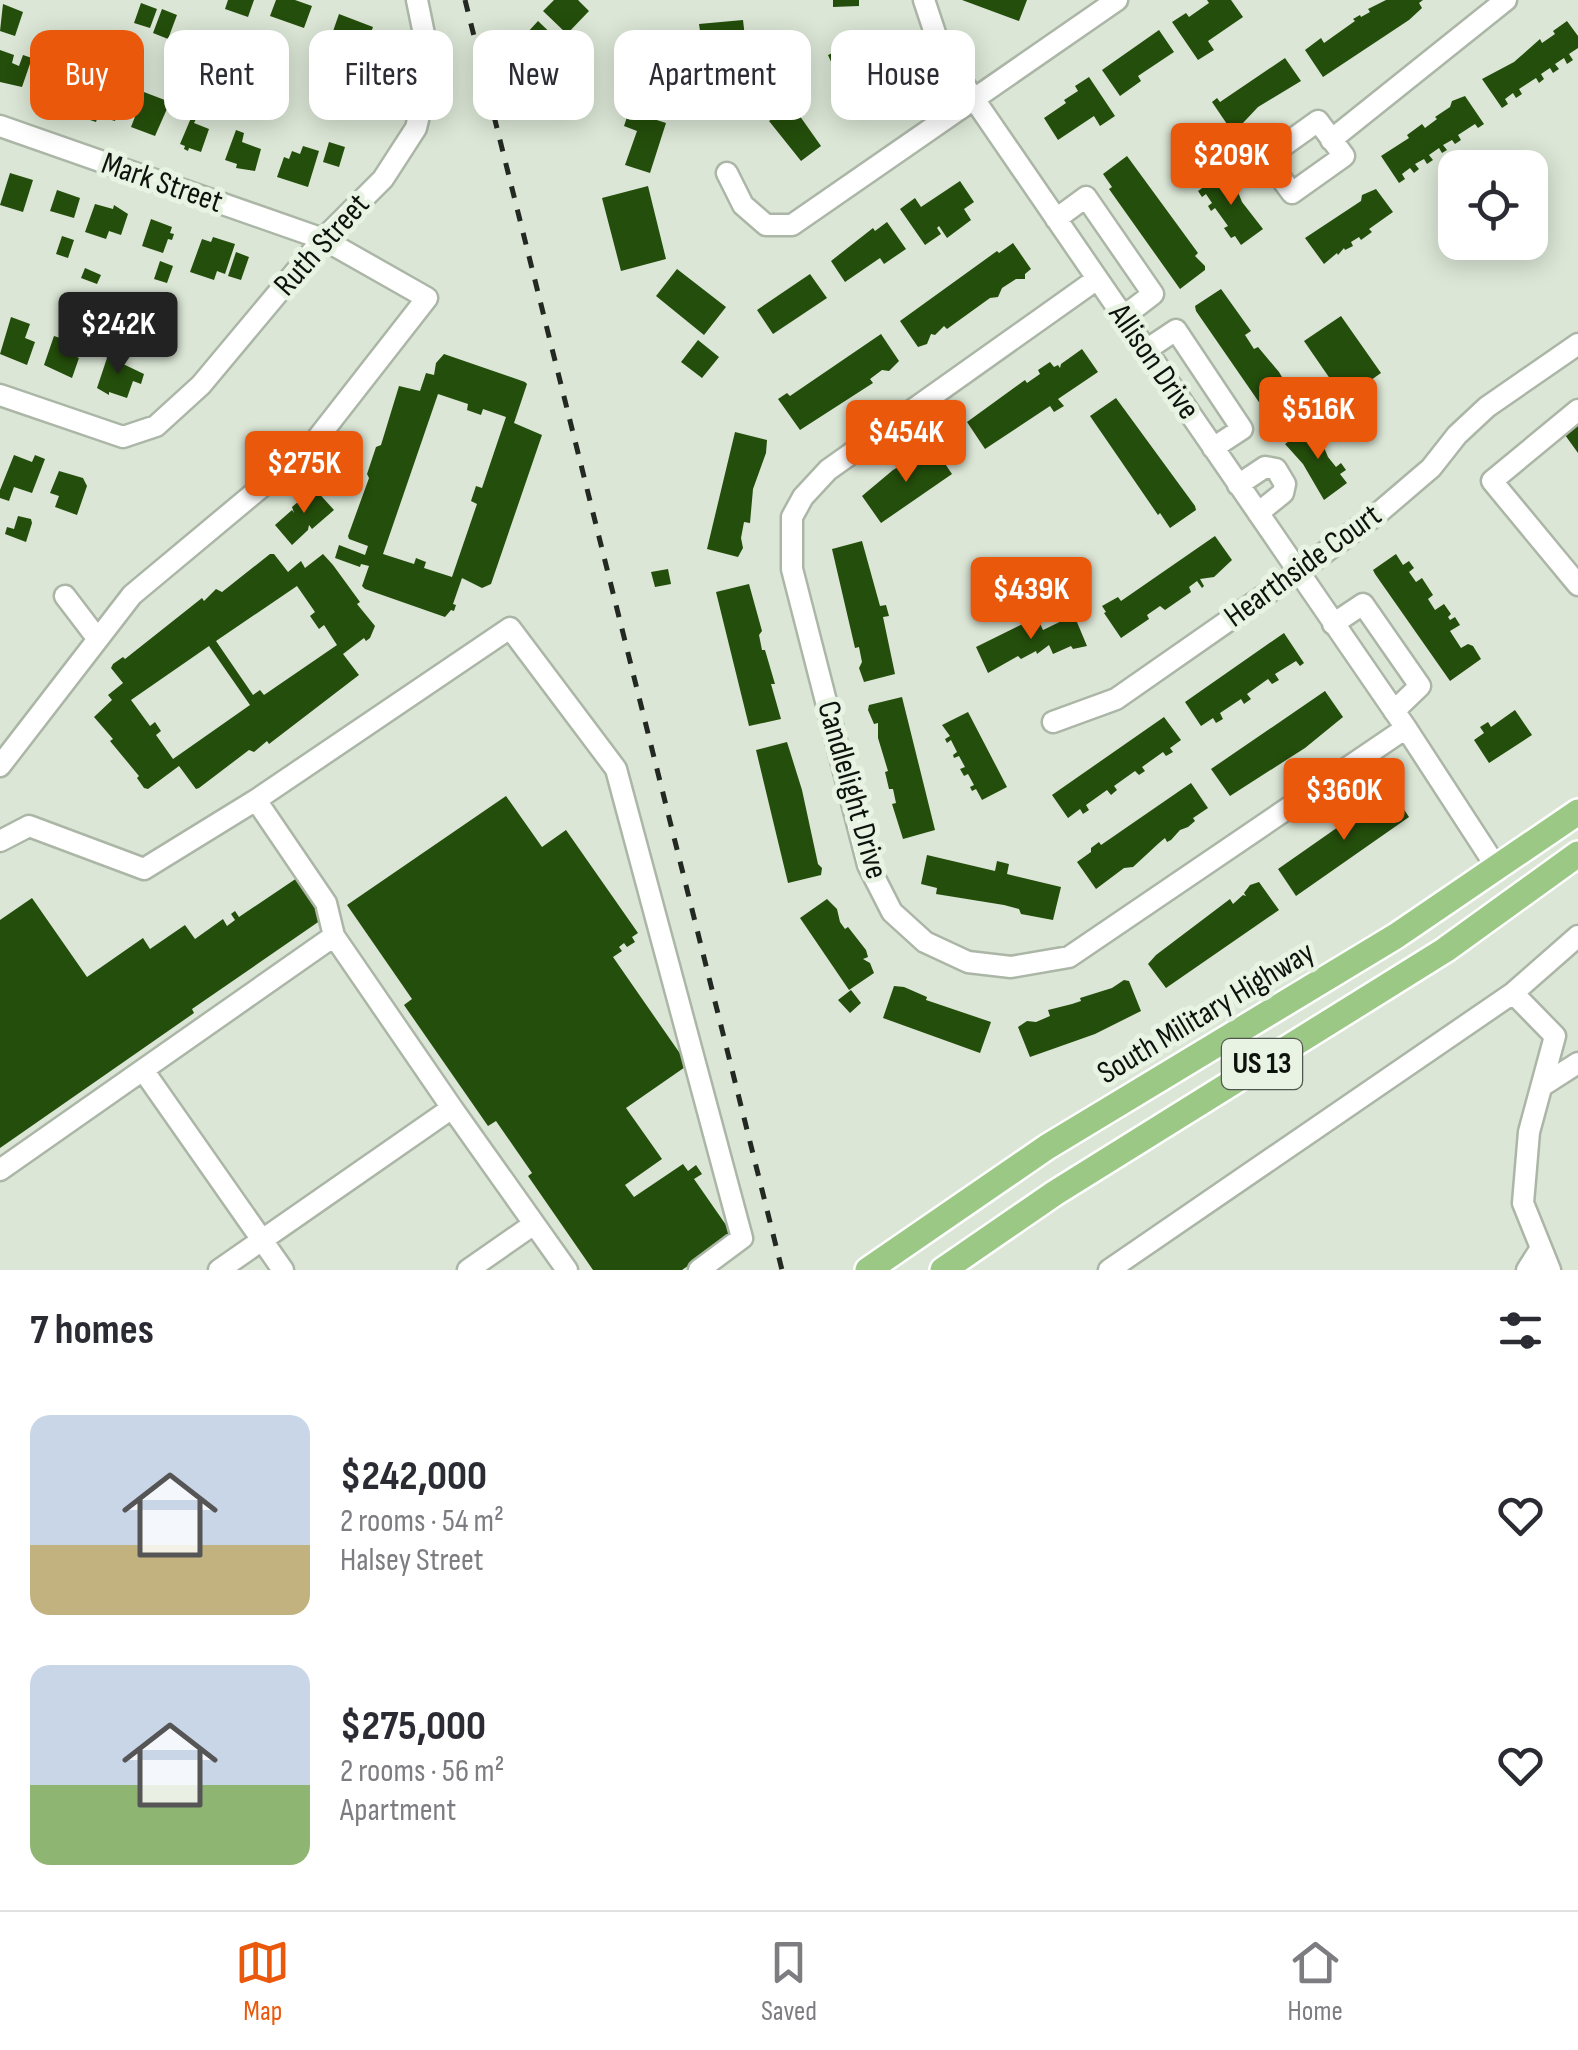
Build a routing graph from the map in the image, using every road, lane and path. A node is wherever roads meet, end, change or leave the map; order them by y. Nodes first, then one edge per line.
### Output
1 (417, 0) edge
2 (924, 0) edge
3 (1117, 0) edge
4 (1506, 0) edge
5 (976, 100) junction
6 (0, 126) edge
7 (1332, 140) dead end
8 (728, 173) dead end
9 (1056, 219) junction
10 (323, 240) junction
11 (1097, 279) junction
12 (1123, 316) junction
13 (1578, 344) edge
14 (1146, 350) junction
15 (0, 395) edge
16 (1578, 410) edge
17 (1213, 448) junction
18 (1238, 484) junction
19 (1258, 513) junction
20 (1298, 572) junction
21 (1578, 585) edge
22 (65, 596) dead end
23 (1333, 624) junction
24 (97, 638) junction
25 (1400, 719) junction
26 (1053, 722) dead end
27 (0, 766) edge
28 (256, 800) junction
29 (1578, 812) edge
30 (0, 841) edge
31 (1578, 854) edge
32 (1498, 868) junction
33 (334, 936) junction
34 (1578, 936) edge
35 (1513, 993) junction
36 (1578, 1062) edge
37 (144, 1070) junction
38 (1545, 1084) junction
39 (452, 1108) junction
40 (0, 1170) edge
41 (534, 1224) junction
42 (262, 1240) junction
43 (1541, 1248) junction
44 (219, 1270) edge
45 (283, 1270) edge
46 (468, 1270) edge
47 (567, 1270) edge
48 (699, 1270) edge
49 (868, 1270) edge
50 (943, 1270) edge
51 (1109, 1270) edge
52 (1527, 1270) edge
53 (1550, 1270) edge

1 - 10 street, Ruth Street
2 - 5 street, Allison Drive
3 - 5 street
4 - 7 street
5 - 8 street
5 - 9 street, Allison Drive
6 - 10 street, Mark Street
9 - 11 street, Allison Drive
9 - 12 street
10 - 15 street, Ruth Street
10 - 24 street, Mark Street
11 - 12 street, Allison Drive
11 - 25 street, Candlelight Drive
12 - 14 street, Allison Drive
13 - 20 street, Hearthside Court
14 - 17 street, Allison Drive
14 - 17 street
16 - 21 street
17 - 18 street, Allison Drive
18 - 19 street, Allison Drive
18 - 19 street
19 - 20 street, Allison Drive
20 - 23 street, Allison Drive
20 - 26 street, Hearthside Court
22 - 24 street
23 - 25 street, Allison Drive
23 - 25 street
24 - 27 street
25 - 32 street, Allison Drive
28 - 30 street
28 - 33 street
28 - 48 street
29 - 32 main road, South Military Highway / US 13
31 - 50 main road, US 13
32 - 49 main road, South Military Highway / US 13
33 - 37 street
33 - 39 street
34 - 35 street
35 - 38 street
35 - 51 street
36 - 38 street
37 - 40 street
37 - 42 street
38 - 43 street
39 - 41 street
39 - 42 street
41 - 46 street
41 - 47 street
42 - 44 street
42 - 45 street
43 - 52 street
43 - 53 street

